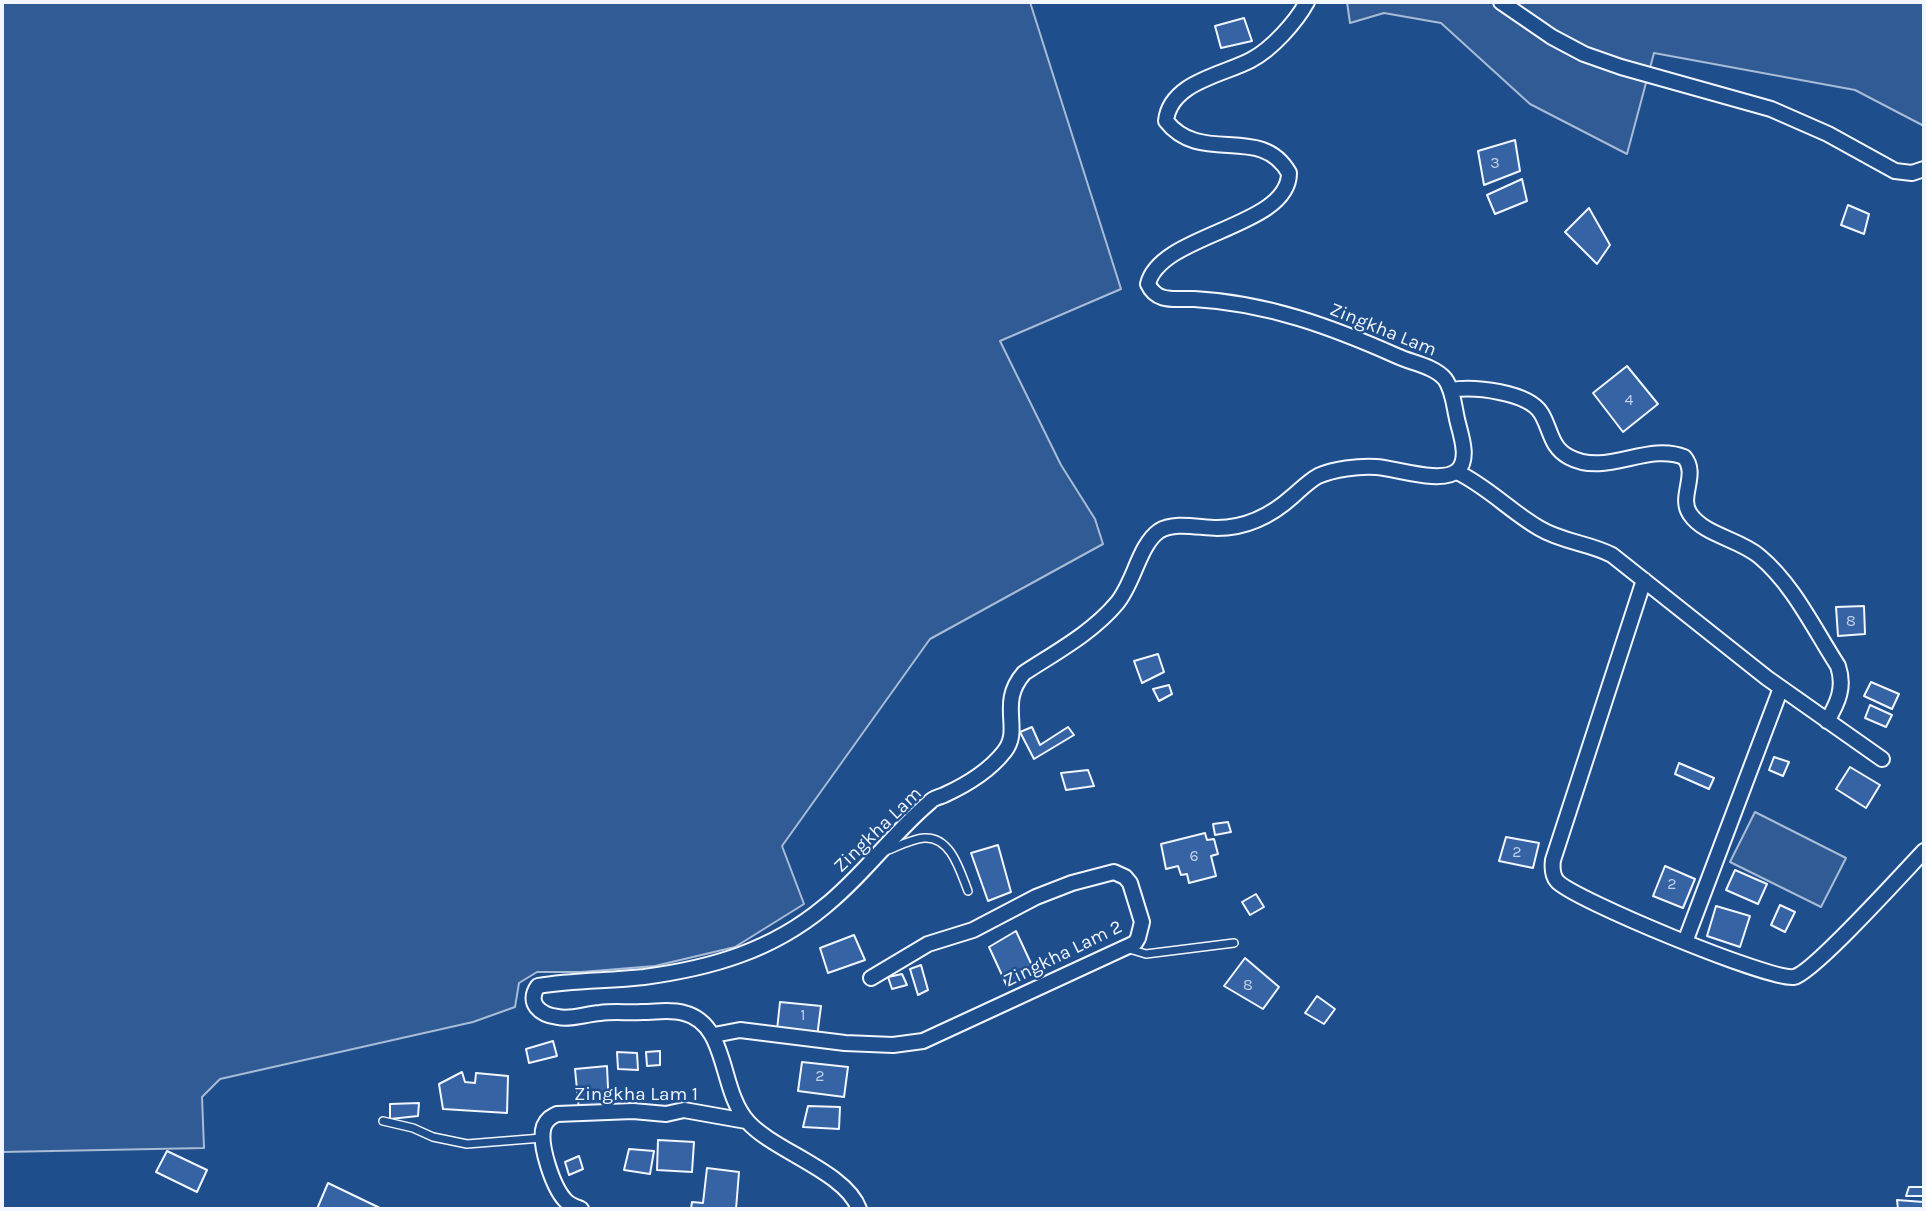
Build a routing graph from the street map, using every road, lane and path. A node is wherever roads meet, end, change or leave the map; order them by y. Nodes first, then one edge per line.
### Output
1 (1307, 2) edge
2 (1501, 2) edge
3 (1924, 169) edge
4 (1451, 390) junction
5 (1457, 471) junction
6 (1644, 580) junction
7 (1781, 688) junction
8 (1827, 721) junction
9 (1882, 759) dead end
10 (1924, 851) edge
11 (878, 854) junction
12 (968, 891) dead end
13 (1685, 942) junction
14 (1234, 943) dead end
15 (1125, 948) junction
16 (871, 978) dead end
17 (714, 1035) junction
18 (383, 1121) dead end
19 (746, 1121) junction
20 (543, 1138) junction
21 (581, 1209) edge
22 (859, 1209) edge

1 - 4 street, Zingkha Lam
2 - 3 street
4 - 5 street
4 - 8 street
5 - 6 street
5 - 11 street, Zingkha Lam
6 - 7 street
6 - 13 street
7 - 8 street
7 - 13 street
8 - 9 street
10 - 13 street
11 - 12 lane
11 - 17 street, Zingkha Lam
14 - 15 lane
15 - 16 street, Zingkha Lam 2
15 - 17 street, Zingkha Lam 2
17 - 19 street
18 - 20 lane
19 - 20 street, Zingkha Lam 1
19 - 22 street
20 - 21 street

